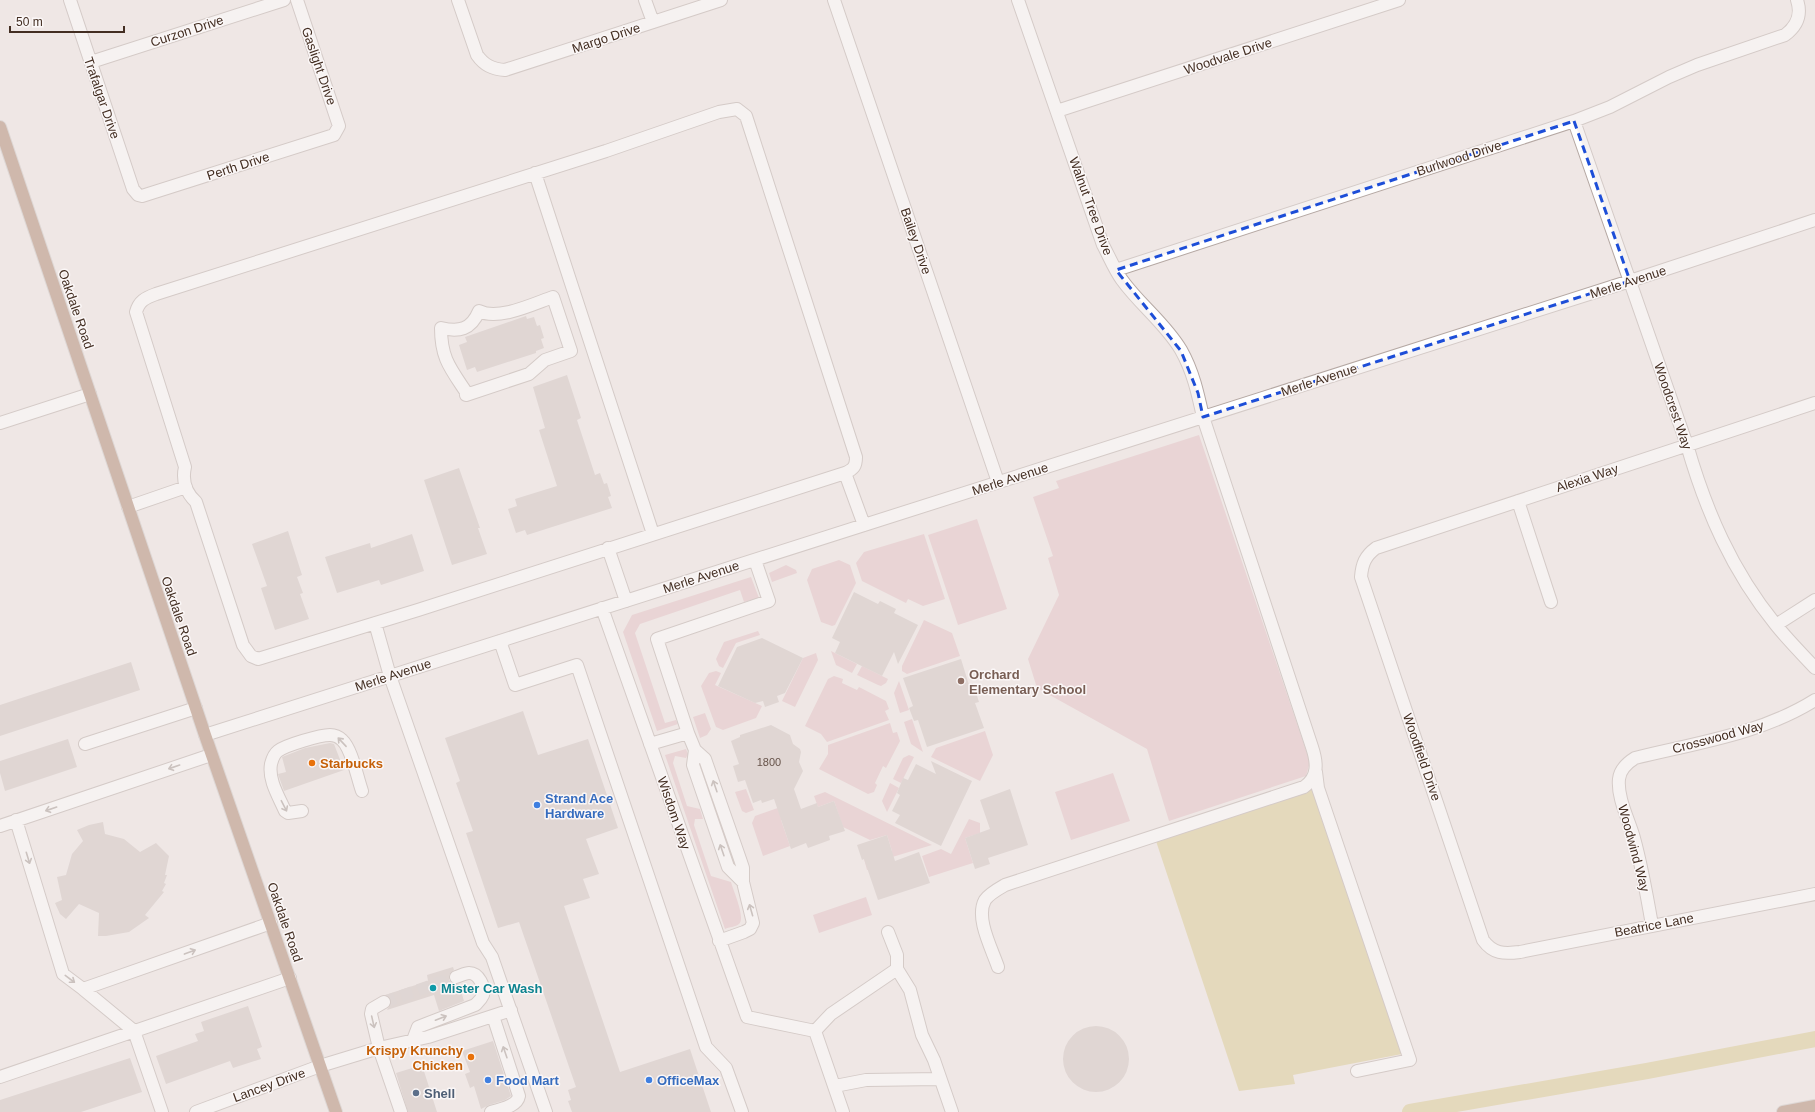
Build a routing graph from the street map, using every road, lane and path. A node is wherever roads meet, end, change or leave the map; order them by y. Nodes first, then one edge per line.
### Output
1 (70, 0) edge
2 (284, 0) edge
3 (297, 0) edge
4 (458, 0) edge
5 (645, 0) edge
6 (721, 0) edge
7 (834, 0) edge
8 (1018, 0) edge
9 (1399, 0) edge
10 (1797, 0) edge
11 (653, 22) junction
12 (91, 62) junction
13 (1057, 112) junction
14 (1574, 120) junction
15 (0, 127) edge
16 (337, 132) joint
17 (535, 174) junction
18 (138, 195) joint
19 (1815, 220) edge
20 (1116, 270) junction
21 (1630, 281) junction
22 (568, 353) joint
23 (90, 394) junction
24 (1815, 403) edge
25 (1203, 417) junction
26 (0, 423) edge
27 (1686, 445) junction
28 (845, 473) junction
29 (998, 482) junction
30 (186, 487) junction
31 (1518, 500) junction
32 (128, 507) junction
33 (864, 525) junction
34 (653, 534) junction
35 (608, 548) junction
36 (755, 560) junction
37 (1364, 560) joint
38 (1815, 600) edge
39 (626, 601) junction
40 (1551, 602) dead end
41 (602, 608) junction
42 (375, 623) junction
43 (1776, 625) junction
44 (500, 641) junction
45 (1815, 668) edge
46 (390, 676) junction
47 (1815, 700) edge
48 (196, 708) junction
49 (688, 733) junction
50 (205, 735) junction
51 (85, 744) dead end
52 (650, 744) junction
53 (211, 755) junction
54 (1621, 771) joint
55 (1316, 772) junction
56 (362, 791) dead end
57 (302, 811) dead end
58 (16, 820) junction
59 (0, 826) edge
60 (1815, 894) edge
61 (270, 923) junction
62 (1652, 926) junction
63 (888, 932) dead end
64 (720, 941) junction
65 (1493, 950) joint
66 (998, 967) dead end
67 (898, 969) junction
68 (456, 977) tunnel mouth
69 (290, 978) junction
70 (83, 989) junction
71 (384, 1002) tunnel mouth
72 (511, 1010) junction
73 (493, 1016) junction
74 (134, 1031) junction
75 (815, 1031) junction
76 (413, 1040) junction
77 (379, 1048) junction
78 (320, 1066) junction
79 (1358, 1071) dead end
80 (0, 1077) edge
81 (940, 1079) junction
82 (835, 1086) junction
83 (1815, 1106) edge
84 (162, 1112) edge
85 (196, 1112) edge
86 (336, 1112) edge
87 (401, 1112) edge
88 (491, 1112) edge
89 (546, 1112) edge
90 (742, 1112) edge
91 (843, 1112) edge
92 (952, 1112) edge
93 (1783, 1112) edge

1 - 12 street, Trafalgar Drive
2 - 12 street, Curzon Drive
3 - 16 street, Gaslight Drive
4 - 11 street, Margo Drive
5 - 11 street
6 - 11 street, Margo Drive
7 - 29 street, Bailey Drive
8 - 13 street, Walnut Tree Drive
9 - 13 street, Woodvale Drive
10 - 14 street, Burlwood Drive
12 - 18 street, Trafalgar Drive
13 - 20 street, Walnut Tree Drive
14 - 20 street, Burlwood Drive
14 - 21 street, Woodcrest Way
15 - 23 main road, Oakdale Road
16 - 18 street, Perth Drive
17 - 28 street
17 - 30 street
17 - 34 street
19 - 21 street, Merle Avenue
20 - 25 street, Walnut Tree Drive
21 - 25 street, Merle Avenue
21 - 27 street, Woodcrest Way
22 - 22 street
23 - 26 street
23 - 32 main road, Oakdale Road
24 - 27 street, Alexia Way
25 - 29 street, Merle Avenue
25 - 55 street, Walnut Tree Drive
27 - 31 street, Alexia Way
27 - 43 street, Woodcrest Way
28 - 33 street
28 - 34 street
29 - 33 street, Merle Avenue
30 - 32 street
30 - 42 street
31 - 37 street, Alexia Way
31 - 40 street
32 - 48 main road, Oakdale Road
33 - 36 street, Merle Avenue
34 - 35 street
35 - 39 street
35 - 42 street
36 - 39 street, Merle Avenue
36 - 49 street
37 - 65 street, Woodfield Drive
38 - 43 street
39 - 41 street, Merle Avenue
41 - 44 street, Merle Avenue
41 - 52 street, Wisdom Way
42 - 46 street
43 - 45 street, Woodcrest Way
44 - 46 street, Merle Avenue
44 - 90 street
46 - 50 street, Merle Avenue
46 - 72 street
47 - 54 street, Crosswood Way
48 - 50 main road, Oakdale Road
48 - 51 street
49 - 52 street
64 -> 49 street
50 - 53 main road, Oakdale Road
52 - 64 street, Wisdom Way
53 -> 58 street
53 - 61 main road, Oakdale Road
54 - 62 street, Woodwind Way
55 - 66 street
55 - 79 street, Walnut Tree Drive
56 -> 57 street
58 - 59 street
58 -> 70 street
60 - 62 street, Beatrice Lane
61 - 69 main road, Oakdale Road
70 -> 61 street
62 - 65 street, Beatrice Lane
63 - 67 street
64 - 75 street, Wisdom Way
67 - 75 street
67 - 81 street
76 -> 68 street
69 - 74 street
69 - 78 main road, Oakdale Road
70 - 74 street
71 -> 77 street
72 - 73 street, Lancey Drive
72 - 89 street
73 - 76 street, Lancey Drive
88 -> 73 street
74 - 80 street
74 - 84 street
75 - 82 street
76 - 77 street, Lancey Drive
77 - 78 street, Lancey Drive
77 - 87 street
78 - 85 street, Lancey Drive
78 - 86 main road, Oakdale Road
81 - 82 street
81 - 92 street
82 - 91 street
83 - 93 main road

